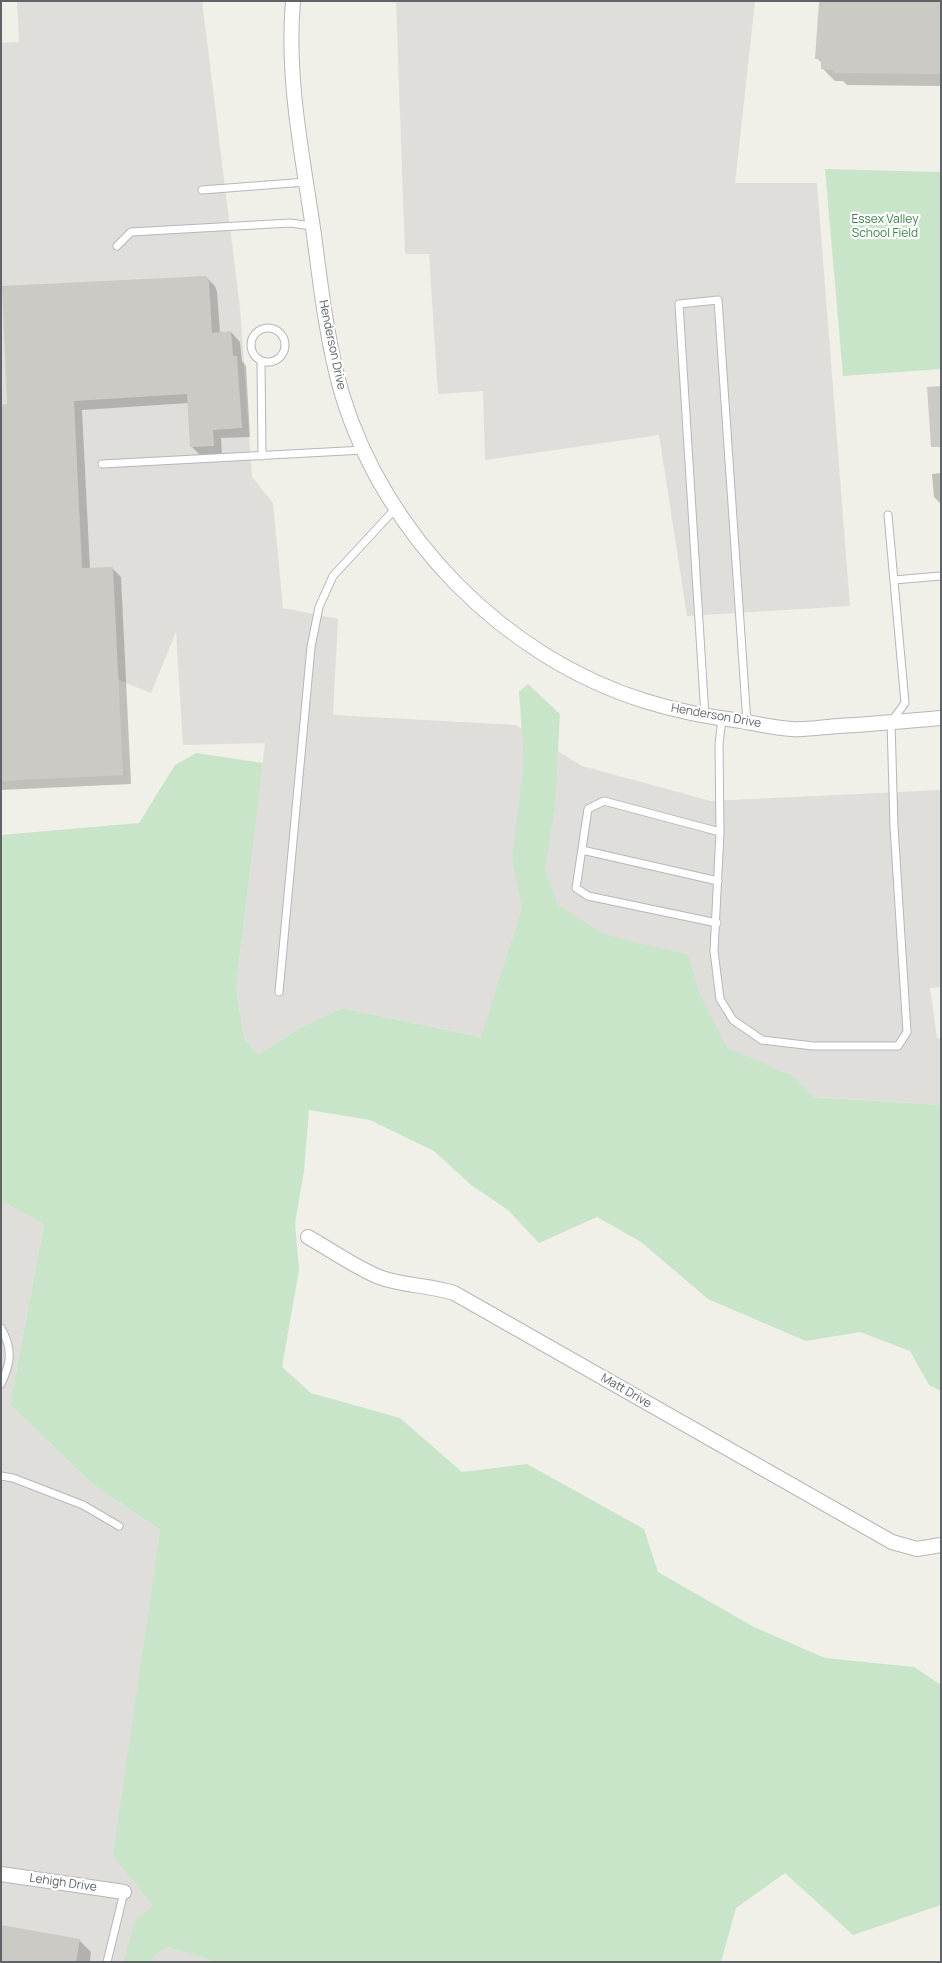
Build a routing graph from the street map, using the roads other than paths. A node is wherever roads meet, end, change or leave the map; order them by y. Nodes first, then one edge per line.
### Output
1 (293, 1) edge
2 (306, 182) junction
3 (202, 190) dead end
4 (312, 226) junction
5 (117, 246) dead end
6 (262, 361) junction
7 (364, 450) junction
8 (262, 456) junction
9 (102, 464) dead end
10 (396, 508) junction
11 (888, 515) dead end
12 (941, 576) edge
13 (894, 580) junction
14 (705, 716) junction
15 (941, 718) edge
16 (722, 719) junction
17 (748, 722) junction
18 (891, 722) junction
19 (720, 832) junction
20 (582, 850) junction
21 (718, 882) junction
22 (717, 923) junction
23 (279, 992) dead end
24 (308, 1237) dead end
25 (1, 1328) edge
26 (1, 1384) edge
27 (1, 1476) edge
28 (119, 1526) dead end
29 (941, 1545) edge
30 (1, 1874) edge
31 (124, 1892) joint
32 (107, 1962) edge

1 - 2 street, Henderson Drive
2 - 3 lane
2 - 4 street, Henderson Drive
4 - 5 lane
4 - 7 street, Henderson Drive
6 - 6 lane
6 - 8 lane
7 - 8 lane
7 - 10 street, Henderson Drive
8 - 9 lane
10 - 14 street, Henderson Drive
10 - 23 lane
11 - 13 lane
12 - 13 lane
13 - 18 lane
14 - 16 street, Henderson Drive
14 - 17 lane
15 - 18 street, Henderson Drive
16 - 17 street, Henderson Drive
16 - 19 lane
17 - 18 street, Henderson Drive
18 - 22 lane
19 - 20 lane
19 - 21 lane
20 - 21 lane
20 - 22 lane
21 - 22 lane
24 - 29 street, Matt Drive
25 - 26 lane
27 - 28 lane
30 - 31 street, Lehigh Drive
31 - 32 lane

